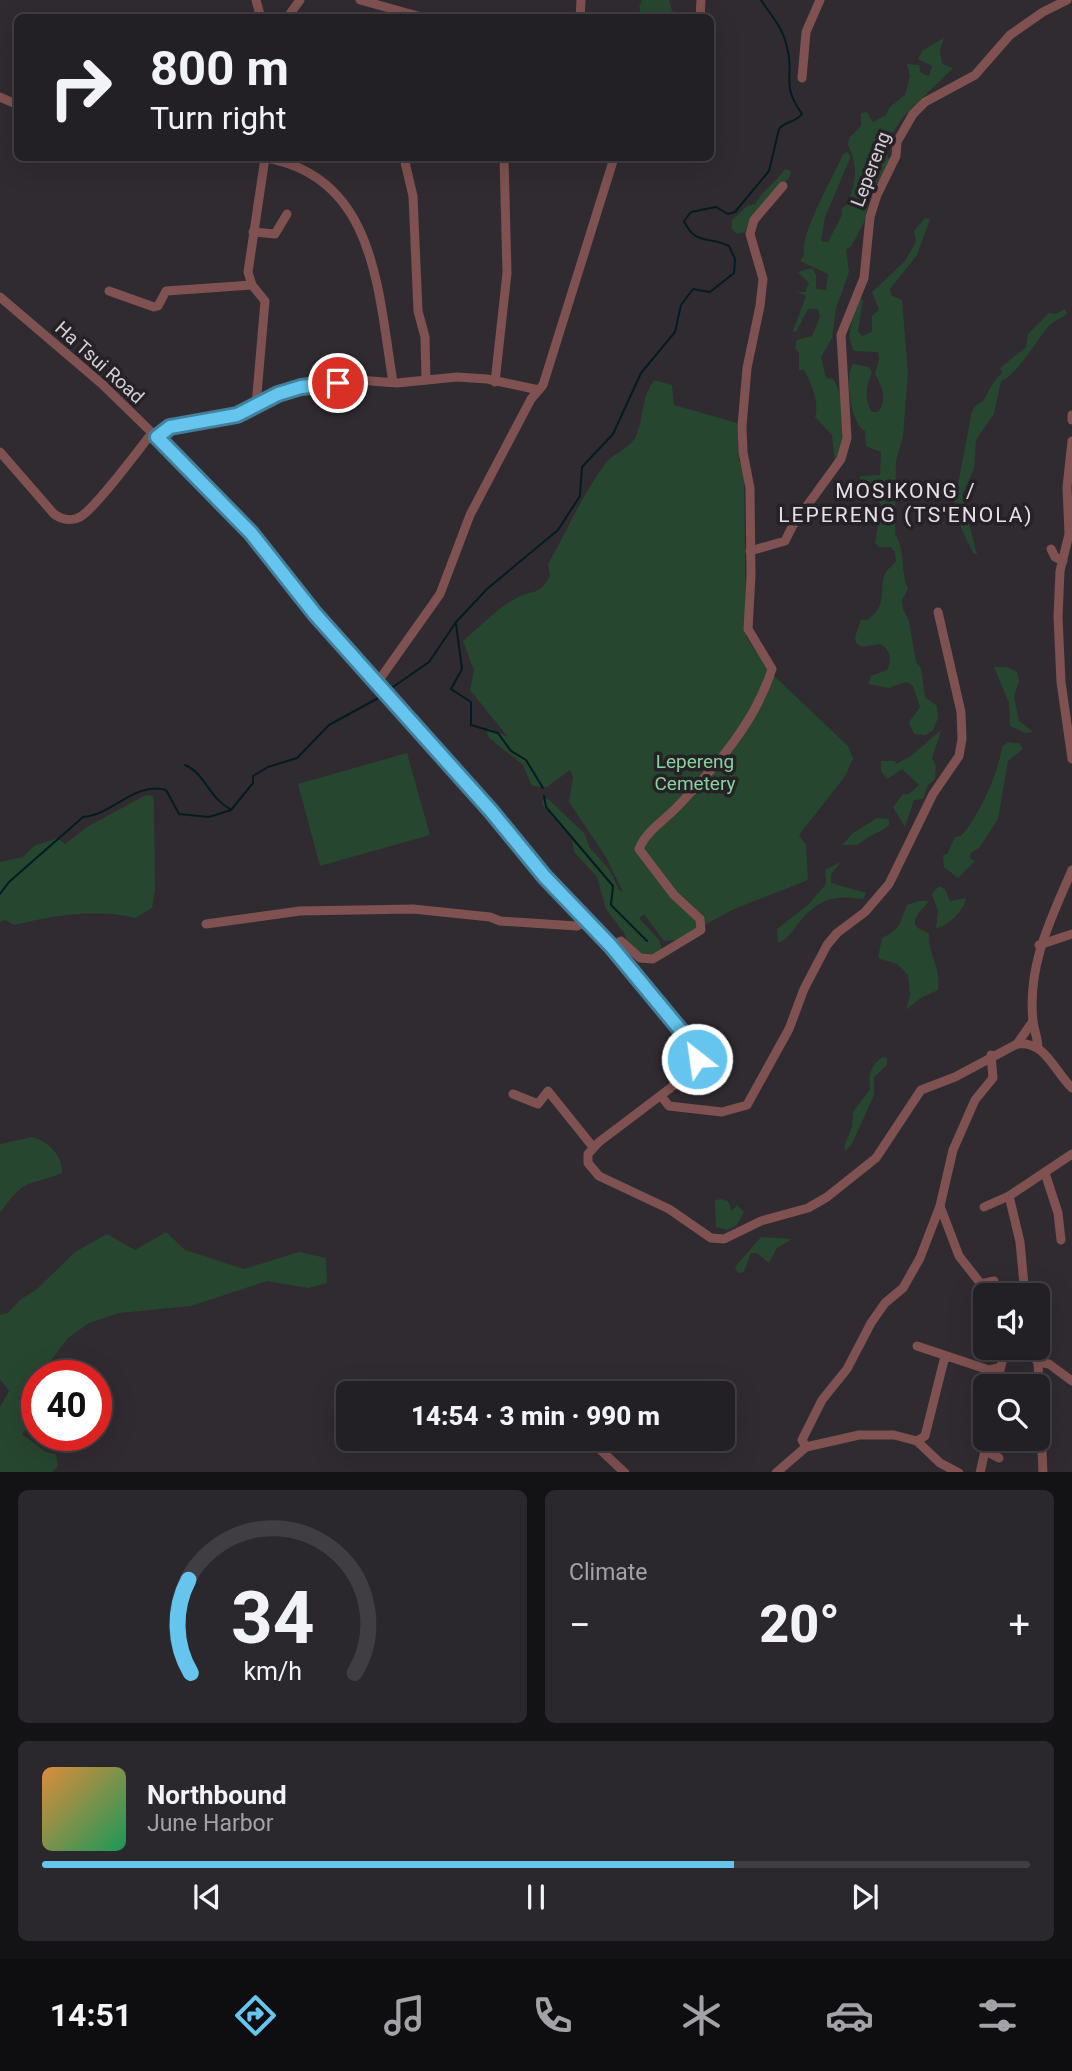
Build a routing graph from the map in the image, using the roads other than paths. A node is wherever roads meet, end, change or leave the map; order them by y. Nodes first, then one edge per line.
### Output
1 (360, 0) edge
2 (820, 0) edge
3 (1067, 0) edge
4 (411, 14) edge
5 (802, 78) dead end
6 (265, 161) edge
7 (274, 161) edge
8 (405, 161) edge
9 (505, 161) edge
10 (613, 161) edge
11 (783, 186) dead end
12 (287, 214) dead end
13 (253, 232) junction
14 (252, 285) junction
15 (109, 291) dead end
16 (0, 296) edge
17 (426, 380) junction
18 (393, 382) junction
19 (495, 382) junction
20 (539, 390) junction
21 (256, 405) junction
22 (155, 435) junction
23 (1072, 441) edge
24 (0, 452) edge
25 (1051, 549) dead end
26 (750, 551) junction
27 (1063, 561) junction
28 (938, 612) dead end
29 (1072, 681) edge
30 (377, 682) junction
31 (1063, 687) junction
32 (1072, 759) edge
33 (1072, 870) edge
34 (586, 921) junction
35 (206, 924) dead end
36 (1072, 934) edge
37 (1040, 945) junction
38 (611, 946) junction
39 (1033, 1021) junction
40 (1017, 1044) junction
41 (1038, 1048) junction
42 (991, 1055) junction
43 (1072, 1088) edge
44 (513, 1094) dead end
45 (661, 1096) junction
46 (593, 1147) junction
47 (1072, 1154) edge
48 (1045, 1173) junction
49 (1010, 1196) junction
50 (940, 1206) junction
51 (984, 1207) dead end
52 (1061, 1240) dead end
53 (994, 1281) dead end
54 (1024, 1283) edge
55 (917, 1346) dead end
56 (948, 1357) junction
57 (1002, 1360) edge
58 (1038, 1362) joint
59 (998, 1368) junction
60 (997, 1374) edge
61 (1072, 1381) edge
62 (917, 1441) junction
63 (806, 1447) junction
64 (602, 1451) edge
65 (986, 1451) joint
66 (999, 1458) dead end
67 (780, 1471) edge
68 (625, 1472) edge
69 (959, 1472) edge
70 (980, 1472) edge
71 (1043, 1472) edge

1 - 4 street
2 - 5 street
3 - 26 street, Lepereng
6 - 13 street
7 - 18 street
8 - 17 street
9 - 19 street
10 - 20 street
11 - 26 street
12 - 13 street
13 - 14 street
14 - 15 street
14 - 21 street
16 - 22 street, Ha Tsui Road
17 - 18 street
17 - 19 street
18 - 21 street
19 - 20 street
20 - 30 street
21 - 22 street
22 - 24 street
22 - 30 street, Ha Tsui Road
23 - 27 street
25 - 27 street
26 - 38 street
27 - 31 street
28 - 45 street
29 - 31 street
30 - 34 street, Ha Tsui Road
31 - 32 street
33 - 37 street
34 - 35 street
34 - 38 street, Ha Tsui Road
36 - 37 street
37 - 39 street
38 - 45 street, Ha Tsui Road
39 - 40 street
39 - 41 street
40 - 41 street
40 - 42 street
41 - 43 street
42 - 46 street
42 - 50 street
44 - 46 street
45 - 46 street, Ha Tsui Road
47 - 48 street
48 - 49 street
48 - 52 street
49 - 51 street
49 - 54 street
50 - 53 street
50 - 63 street
55 - 56 street
56 - 59 street
56 - 62 street
57 - 59 street
58 - 61 street
58 - 71 street
59 - 60 street
62 - 63 street
62 - 69 street
63 - 67 street
64 - 68 street
65 - 66 street
65 - 70 street

